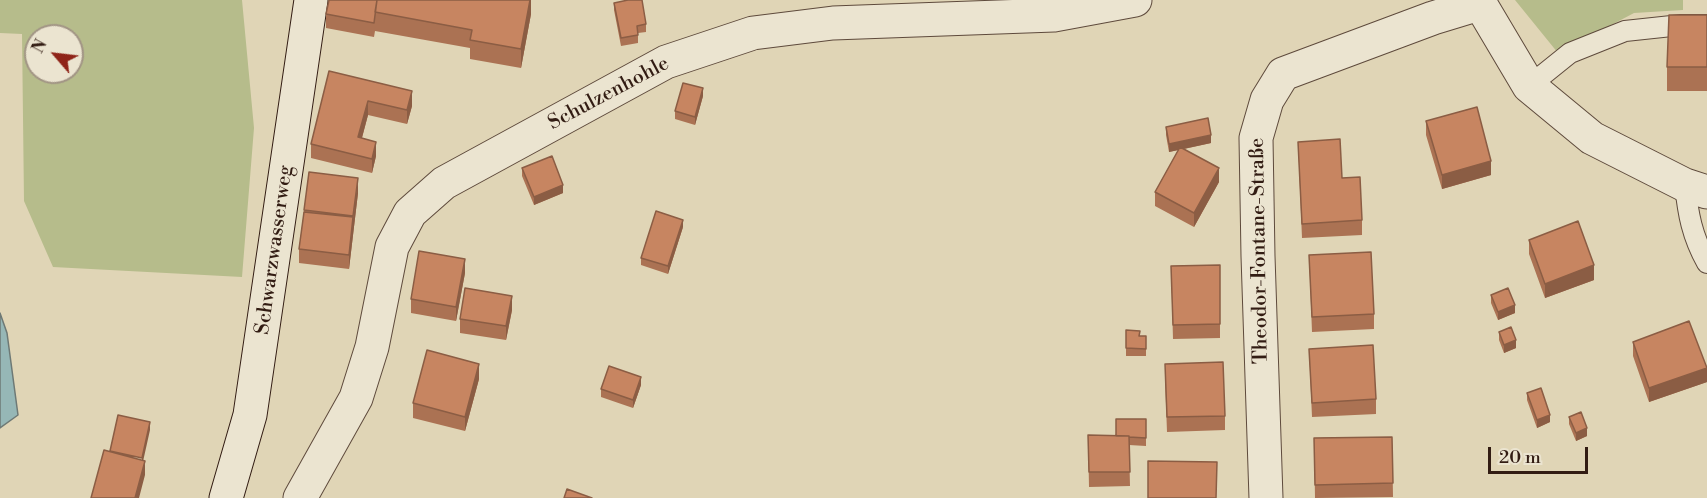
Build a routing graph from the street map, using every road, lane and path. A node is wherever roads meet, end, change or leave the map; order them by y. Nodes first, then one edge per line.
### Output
1 (311, 0) edge
2 (1135, 0) edge
3 (1405, 0) edge
4 (1479, 2) edge
5 (1433, 18) junction
6 (1707, 25) edge
7 (1529, 86) junction
8 (1696, 188) edge
9 (1707, 263) edge
10 (226, 498) edge
11 (300, 498) edge
12 (1266, 498) edge

1 - 10 street, Schwarzwasserweg
2 - 11 street, Schulzenhohle
3 - 5 street
4 - 5 street, Theodor-Fontane-Straße
4 - 7 street
5 - 12 street, Theodor-Fontane-Straße
6 - 7 lane
7 - 8 street
8 - 9 lane

